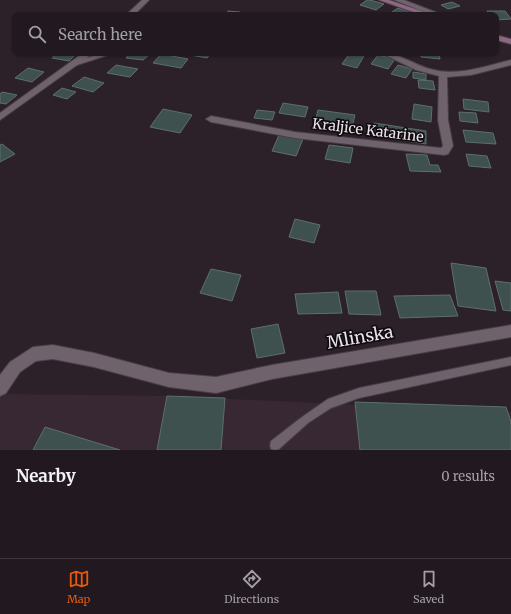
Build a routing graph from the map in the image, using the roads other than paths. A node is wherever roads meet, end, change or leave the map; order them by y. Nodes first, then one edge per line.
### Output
1 (146, 0) edge
2 (382, 0) edge
3 (397, 0) edge
4 (133, 12) edge
5 (420, 12) edge
6 (431, 12) edge
7 (499, 38) edge
8 (511, 42) edge
9 (84, 56) edge
10 (100, 56) edge
11 (392, 56) edge
12 (511, 62) edge
13 (75, 64) junction
14 (443, 75) junction
15 (0, 116) edge
16 (211, 119) dead end
17 (511, 330) edge
18 (511, 361) edge
19 (0, 388) edge
20 (275, 446) dead end

1 - 4 street
2 - 5 street
3 - 6 street
7 - 8 street
9 - 13 street
10 - 13 street
11 - 14 street
12 - 14 street
13 - 15 street
14 - 16 street, Kraljice Katarine
17 - 19 street, Mlinska
18 - 20 lane

